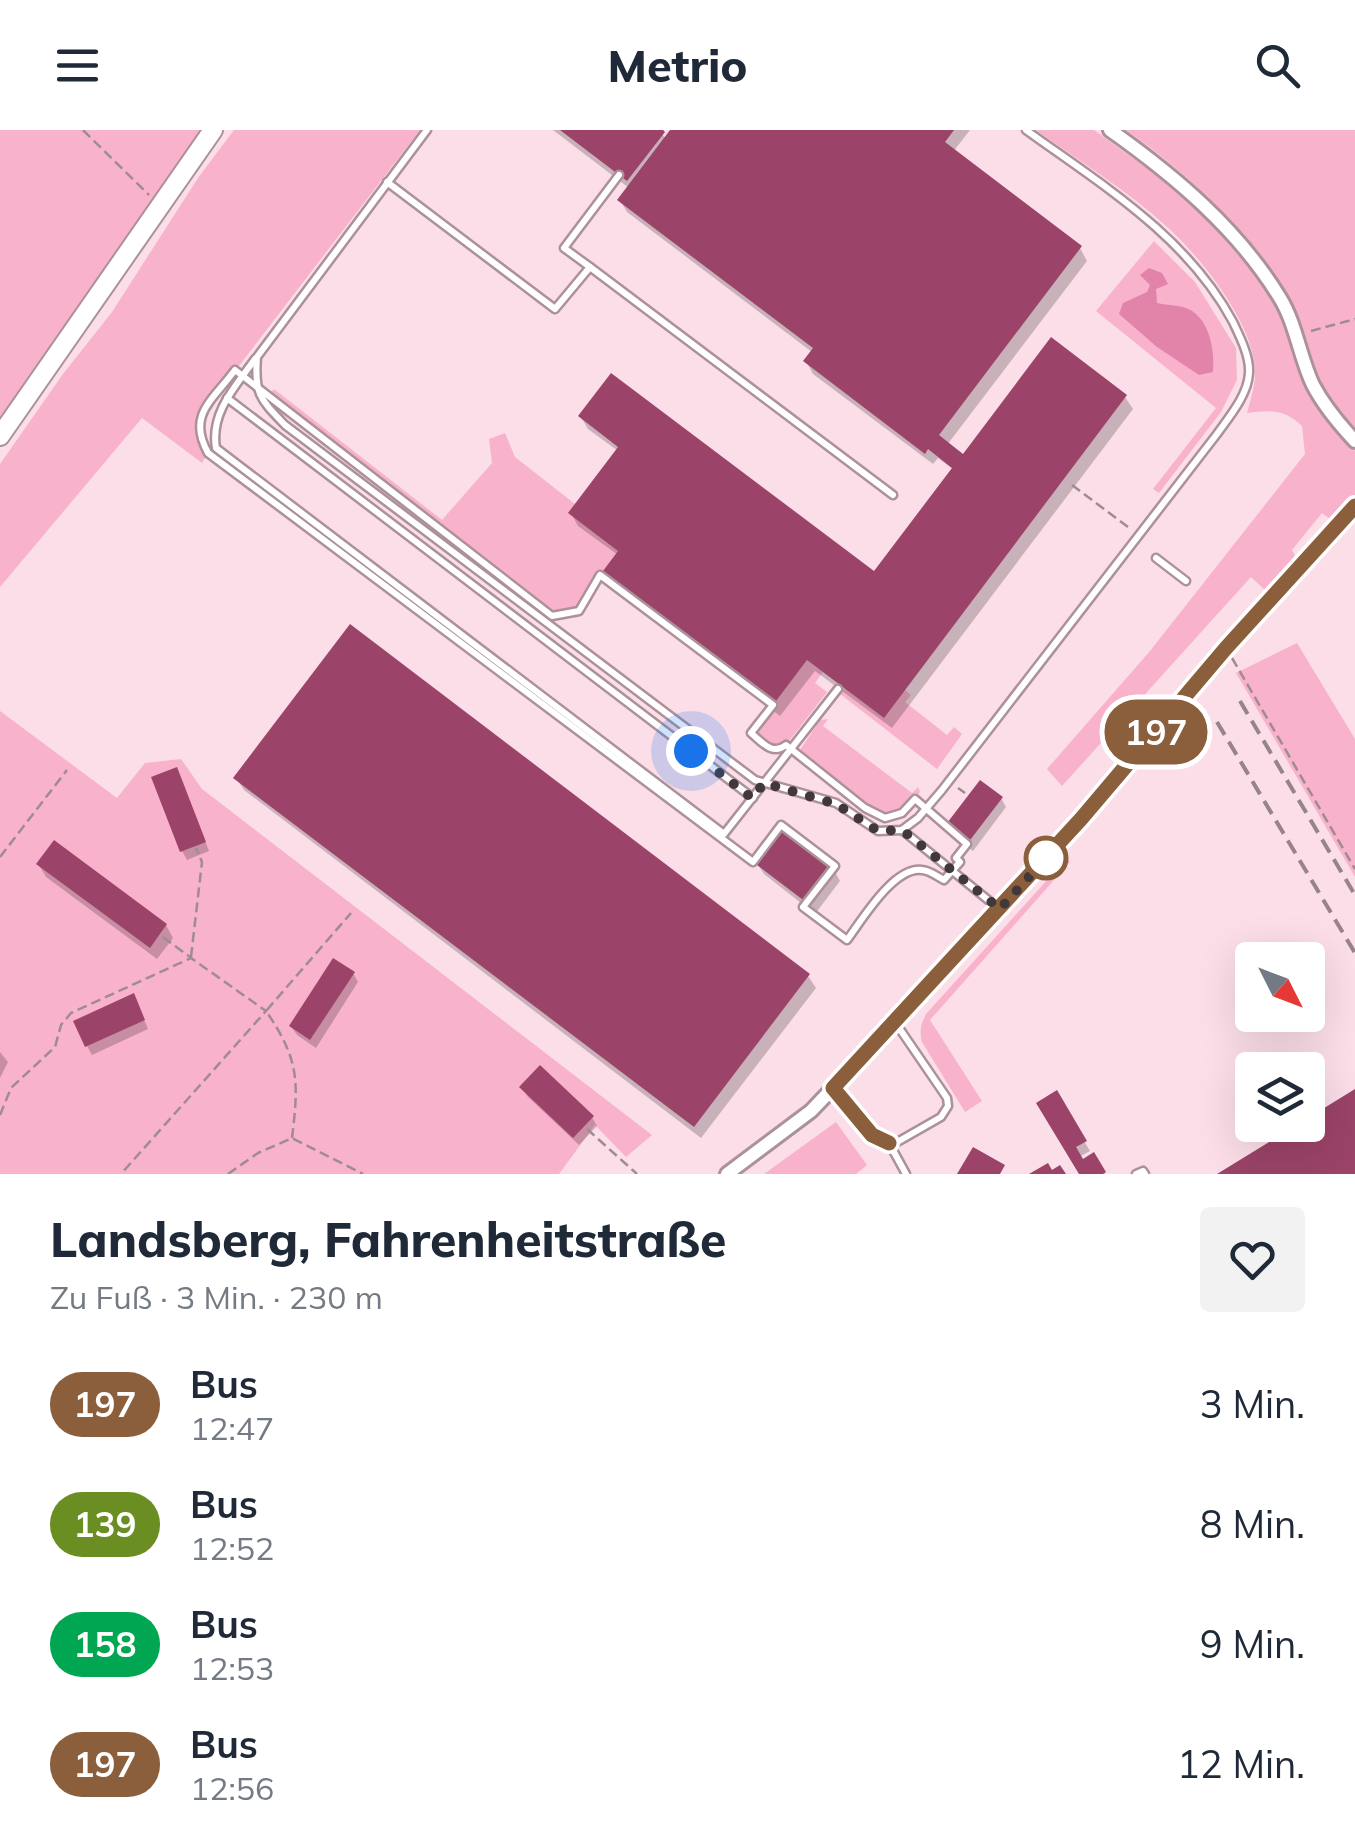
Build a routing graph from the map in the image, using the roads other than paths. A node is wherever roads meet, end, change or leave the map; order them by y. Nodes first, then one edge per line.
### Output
1 (214, 130) edge
2 (427, 130) edge
3 (1026, 130) edge
4 (1110, 130) edge
5 (619, 175) dead end
6 (387, 182) junction
7 (590, 267) junction
8 (256, 357) junction
9 (243, 376) junction
10 (254, 385) junction
11 (227, 398) junction
12 (0, 436) edge
13 (1355, 441) edge
14 (893, 495) dead end
15 (1355, 506) edge
16 (1156, 558) dead end
17 (1186, 582) dead end
18 (838, 688) dead end
19 (792, 750) junction
20 (764, 783) junction
21 (752, 798) junction
22 (926, 808) junction
23 (902, 830) junction
24 (953, 870) junction
25 (1000, 909) junction
26 (894, 1021) junction
27 (833, 1088) junction
28 (889, 1143) junction
29 (727, 1174) edge
30 (906, 1174) edge
31 (1136, 1174) edge
32 (1145, 1174) edge

1 - 12 street
2 - 6 lane
3 - 22 lane
4 - 13 street
5 - 7 lane
6 - 7 lane
6 - 8 lane
7 - 14 lane
8 - 9 lane
8 - 10 lane
9 - 10 lane
9 - 11 lane
9 - 24 lane
10 - 19 lane
10 - 20 lane
11 - 21 lane
11 - 21 lane
15 - 25 street
16 - 17 lane
18 - 19 lane
19 - 20 lane
19 - 22 lane
20 - 21 lane
20 - 23 lane
22 - 23 lane
22 - 24 lane
23 - 24 lane
24 - 25 lane
25 - 26 street
26 - 27 street
26 - 28 lane
27 - 28 lane
27 - 29 street
28 - 30 lane
31 - 32 lane

